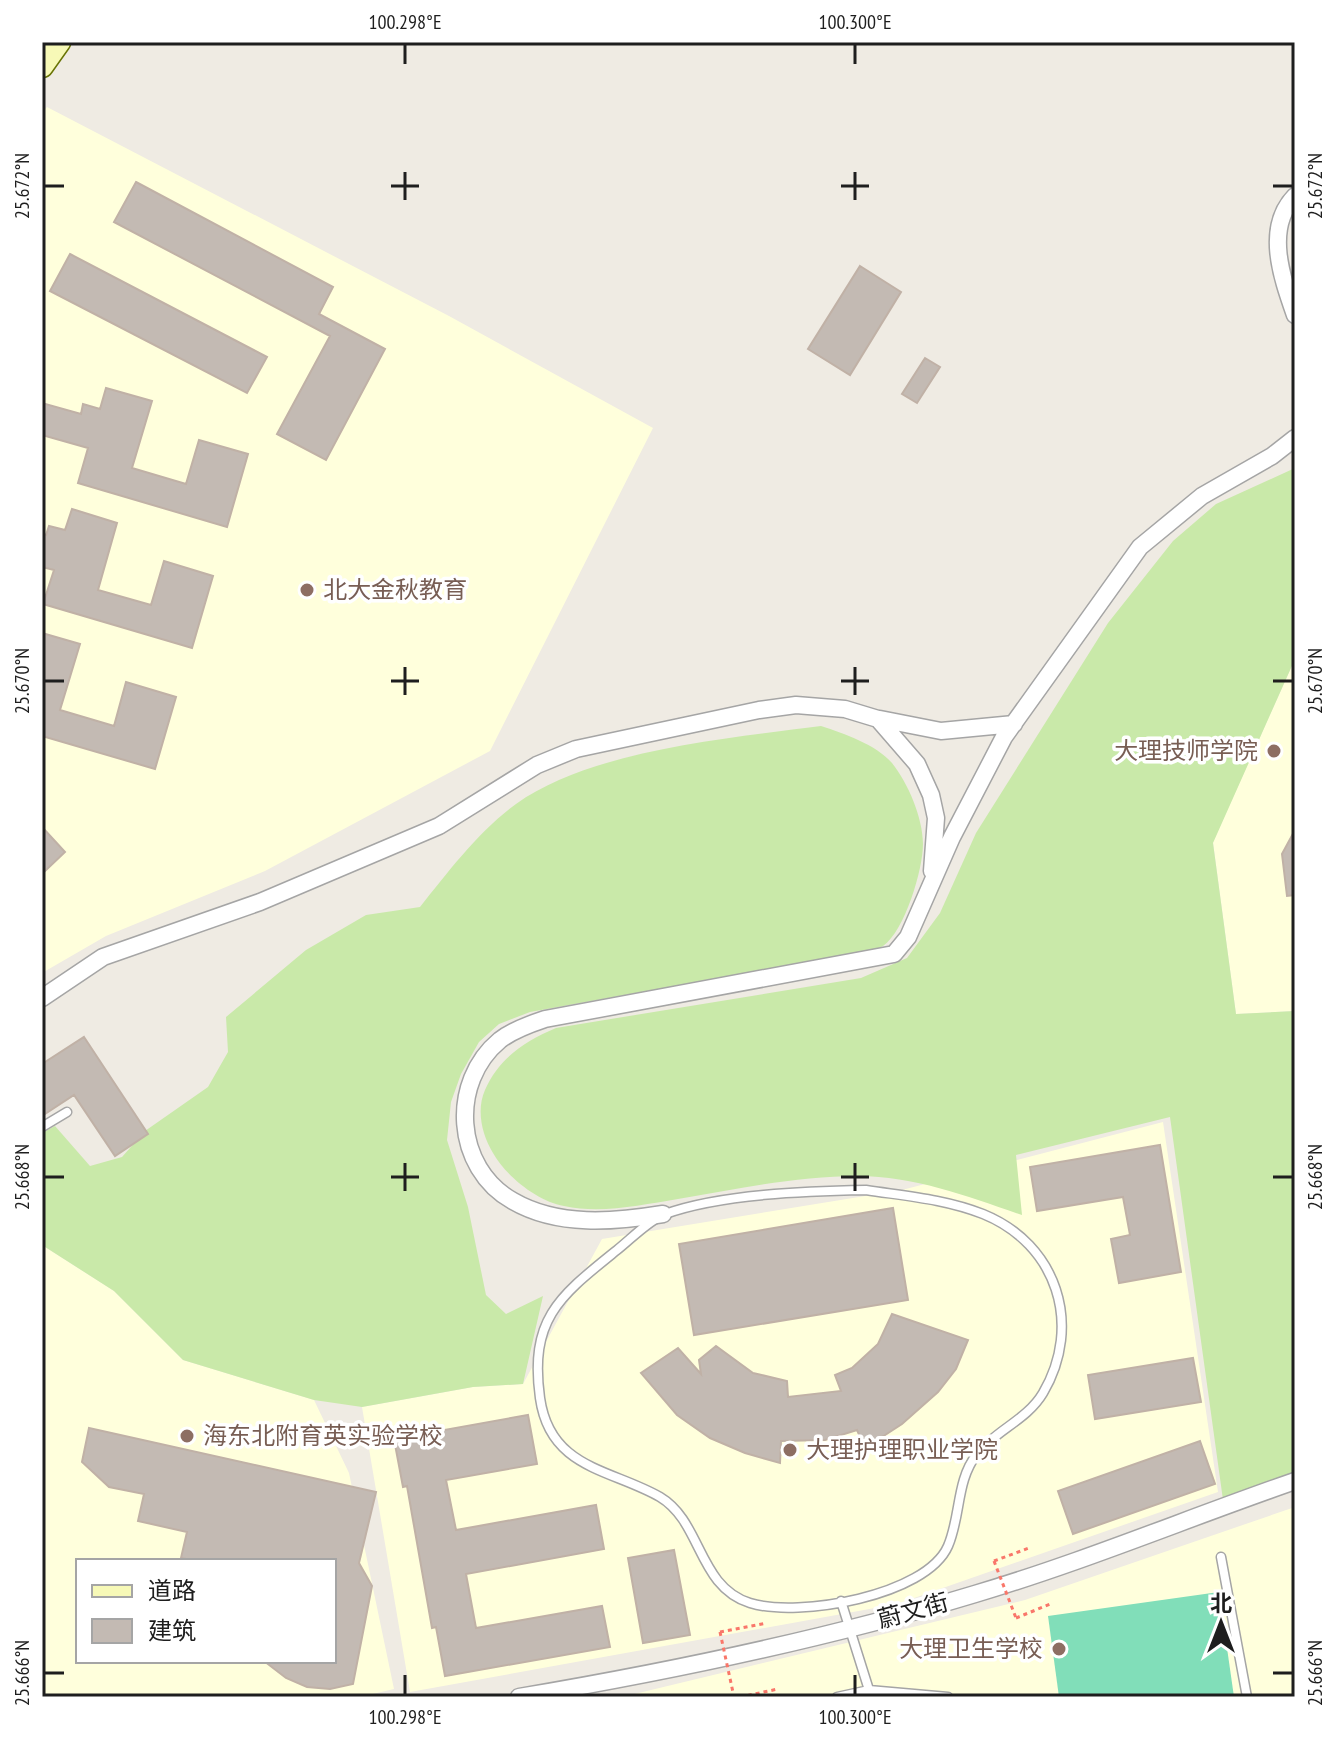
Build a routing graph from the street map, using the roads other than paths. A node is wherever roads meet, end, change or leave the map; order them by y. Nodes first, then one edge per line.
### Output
1 (59, 42) edge
2 (42, 66) edge
3 (1295, 196) edge
4 (1295, 315) edge
5 (1295, 438) edge
6 (1295, 448) edge
7 (1272, 456) junction
8 (878, 719) junction
9 (1014, 724) junction
10 (931, 887) junction
11 (42, 998) edge
12 (67, 1112) dead end
13 (42, 1127) edge
14 (663, 1214) junction
15 (1295, 1481) edge
16 (1221, 1557) dead end
17 (841, 1601) junction
18 (852, 1628) junction
19 (869, 1690) junction
20 (519, 1697) edge
21 (837, 1697) edge
22 (948, 1697) edge
23 (1247, 1697) edge

1 - 2 street
3 - 4 street
5 - 7 street
6 - 7 lane
7 - 9 street
8 - 9 street
8 - 10 street
8 - 11 street
9 - 10 street
10 - 14 street
12 - 13 lane
14 - 17 lane
14 - 17 lane
15 - 18 street, 蔚文街
16 - 23 lane
17 - 18 lane
18 - 19 lane
18 - 20 street, 蔚文街
19 - 21 lane
19 - 22 lane

